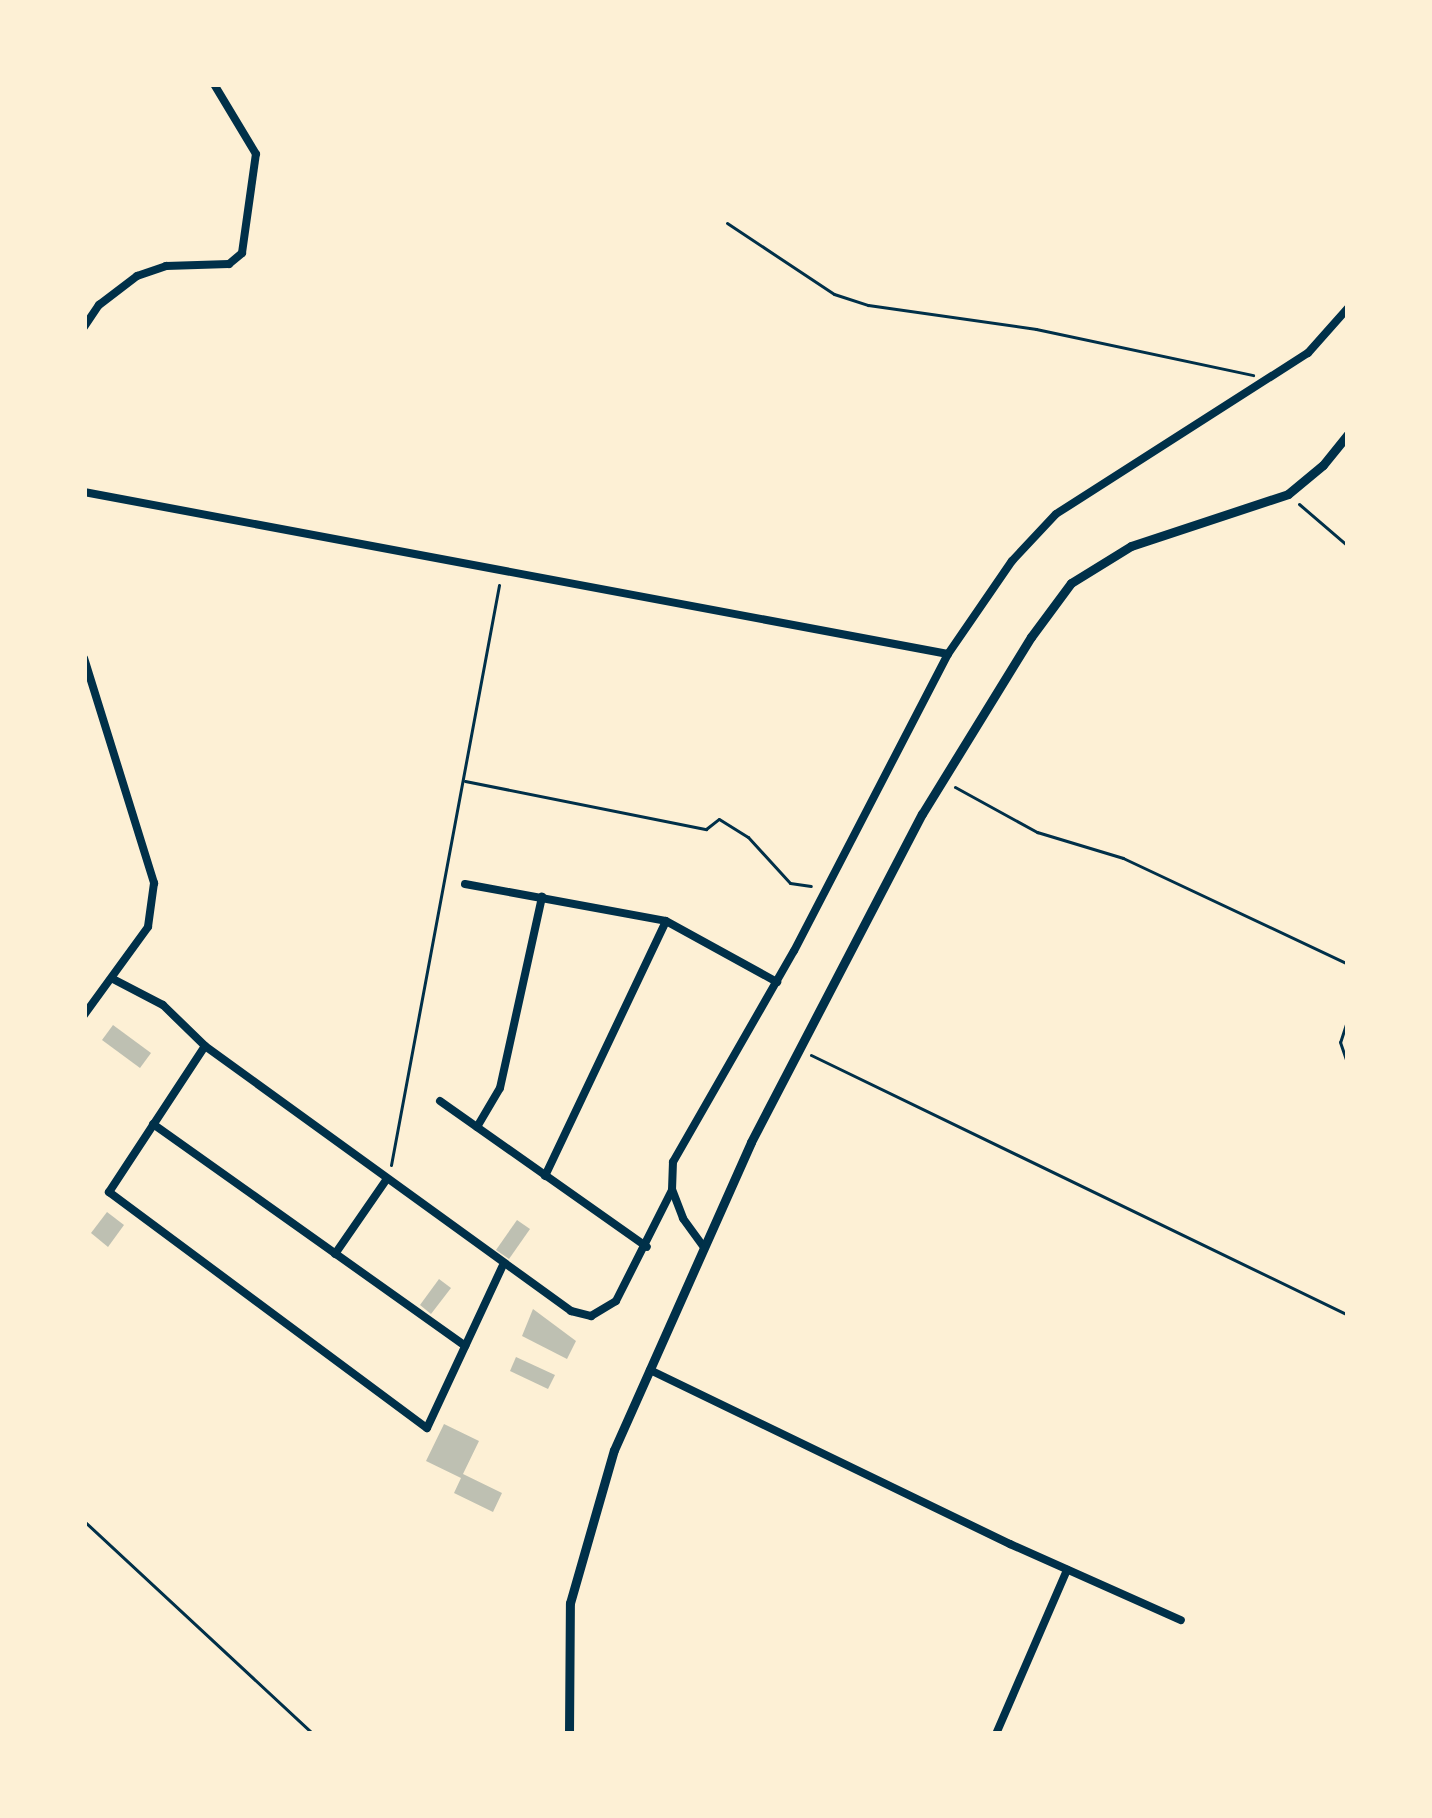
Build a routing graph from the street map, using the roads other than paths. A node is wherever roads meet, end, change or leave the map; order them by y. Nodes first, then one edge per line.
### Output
1 (214, 84) edge
2 (1348, 308) edge
3 (84, 327) edge
4 (1348, 434) edge
5 (84, 492) edge
6 (948, 654) junction
7 (84, 658) edge
8 (465, 884) dead end
9 (542, 897) junction
10 (667, 921) junction
11 (112, 980) junction
12 (777, 982) junction
13 (84, 1015) edge
14 (205, 1046) junction
15 (440, 1101) dead end
16 (153, 1124) junction
17 (477, 1127) junction
18 (545, 1176) junction
19 (386, 1180) junction
20 (672, 1190) junction
21 (704, 1246) junction
22 (647, 1247) junction
23 (335, 1254) junction
24 (502, 1267) junction
25 (465, 1346) junction
26 (650, 1370) junction
27 (1067, 1570) junction
28 (1181, 1620) dead end
29 (569, 1734) edge
30 (996, 1734) edge

1 - 3 street
2 - 6 street
4 - 21 street
5 - 6 street
6 - 12 street
7 - 11 street
8 - 9 street
9 - 10 street
9 - 17 street
10 - 12 street
10 - 18 street
11 - 13 street
11 - 14 street
12 - 20 street
14 - 16 street
14 - 19 street
15 - 17 street
16 - 23 street
16 - 25 street
17 - 18 street
18 - 22 street
19 - 23 street
19 - 24 street
20 - 21 street
20 - 22 street
21 - 26 street
22 - 24 street
23 - 25 street
24 - 25 street
26 - 27 street
26 - 29 street
27 - 28 street
27 - 30 street

